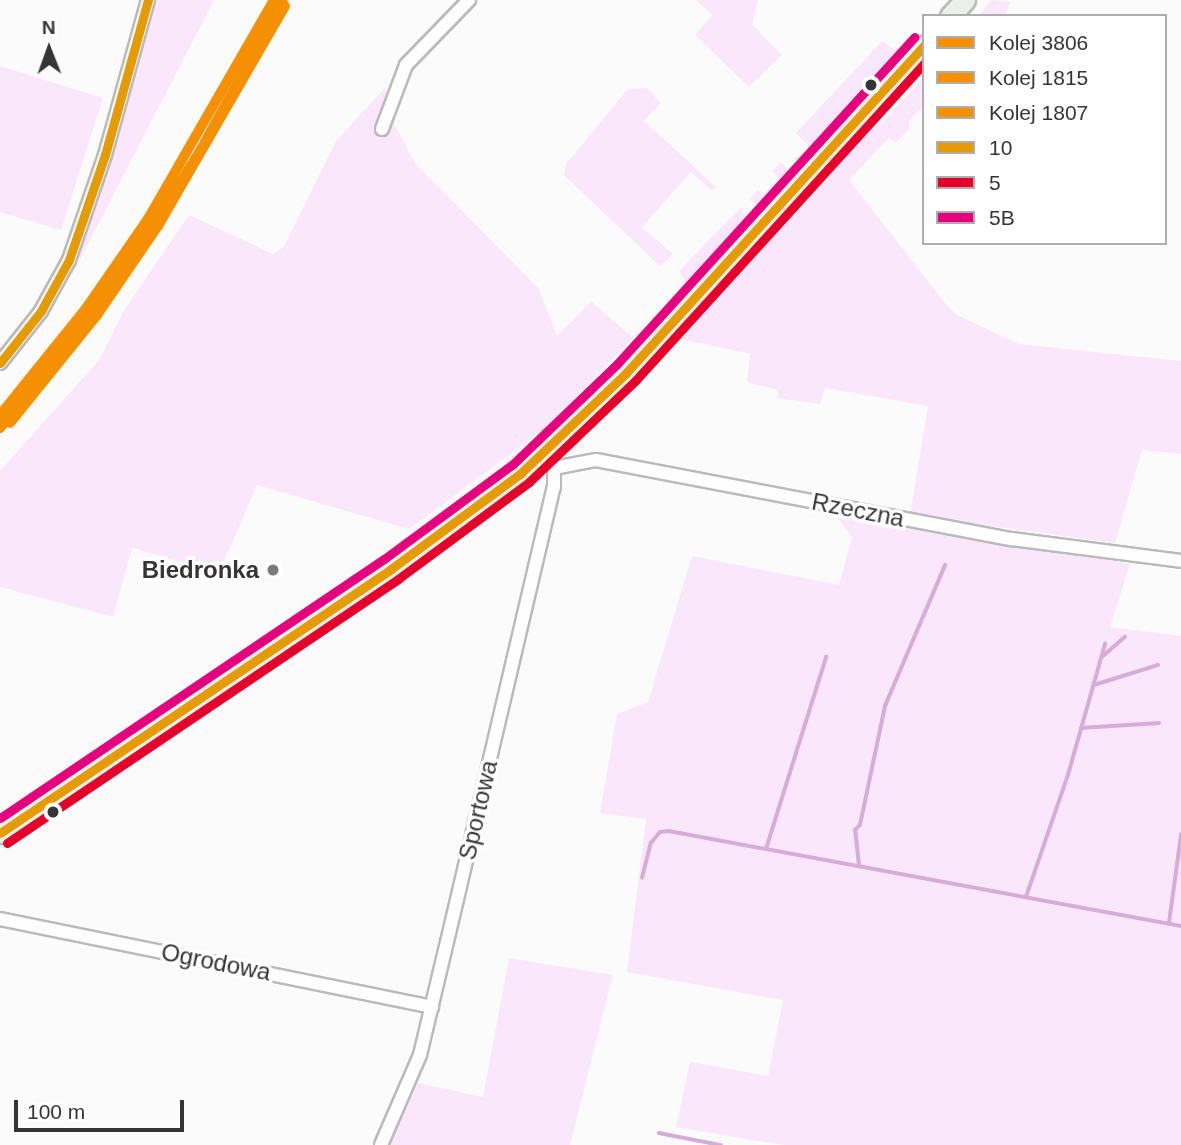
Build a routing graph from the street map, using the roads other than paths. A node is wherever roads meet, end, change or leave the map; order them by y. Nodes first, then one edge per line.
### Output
1 (148, 0) edge
2 (469, 0) edge
3 (965, 0) edge
4 (952, 14) edge
5 (922, 47) edge
6 (383, 129) dead end
7 (0, 363) edge
8 (549, 461) junction
9 (1181, 561) edge
10 (0, 833) edge
11 (0, 919) edge
12 (432, 1007) junction
13 (381, 1145) edge

1 - 7 street
2 - 6 street
3 - 4 main road
5 - 8 main road
8 - 9 street, Rzeczna
8 - 10 main road
8 - 12 street, Sportowa
11 - 12 street, Ogrodowa
12 - 13 street, Sportowa

